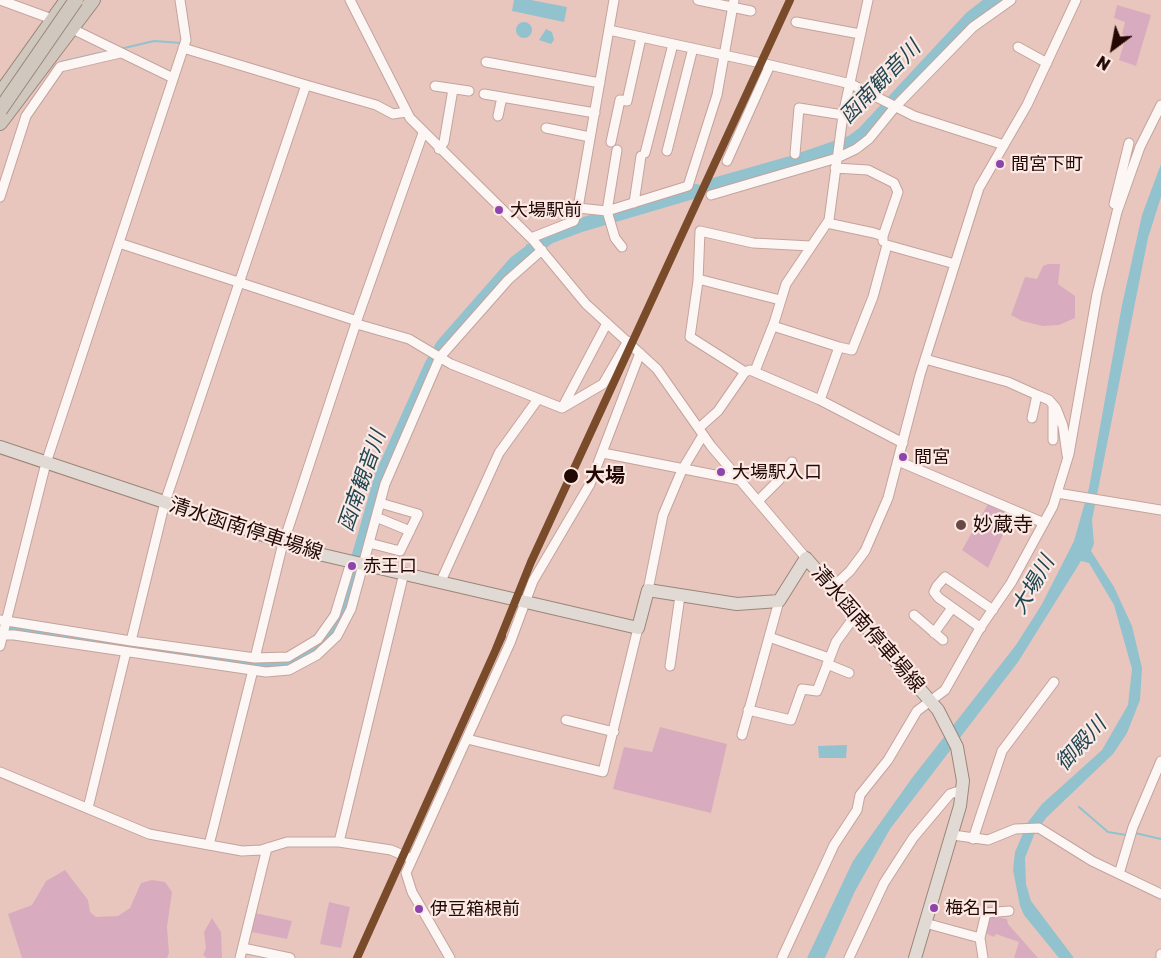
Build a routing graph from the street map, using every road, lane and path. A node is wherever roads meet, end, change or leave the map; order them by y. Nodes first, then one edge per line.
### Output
1 (0, 0) edge
2 (67, 0) edge
3 (76, 0) edge
4 (93, 0) edge
5 (180, 0) edge
6 (350, 0) edge
7 (614, 0) edge
8 (698, 0) edge
9 (868, 0) edge
10 (1011, 0) edge
11 (1076, 0) edge
12 (734, 4) edge
13 (751, 11) dead end
14 (52, 19) junction
15 (796, 22) dead end
16 (71, 30) junction
17 (609, 30) junction
18 (861, 34) junction
19 (640, 38) junction
20 (673, 44) junction
21 (184, 45) junction
22 (1018, 47) dead end
23 (693, 48) junction
24 (120, 53) junction
25 (726, 55) junction
26 (486, 62) dead end
27 (1047, 63) junction
28 (770, 65) junction
29 (173, 78) junction
30 (600, 83) junction
31 (850, 84) junction
32 (306, 85) junction
33 (435, 86) dead end
34 (453, 89) junction
35 (469, 91) dead end
36 (0, 94) edge
37 (484, 94) dead end
38 (502, 97) junction
39 (891, 105) junction
40 (1161, 105) edge
41 (0, 110) edge
42 (406, 112) junction
43 (595, 113) junction
44 (843, 115) junction
45 (498, 117) dead end
46 (653, 122) junction
47 (0, 123) edge
48 (546, 128) dead end
49 (673, 128) junction
50 (423, 133) junction
51 (590, 136) junction
52 (1130, 142) dead end
53 (1004, 145) junction
54 (439, 149) junction
55 (667, 152) dead end
56 (795, 154) dead end
57 (727, 161) dead end
58 (836, 161) junction
59 (711, 195) dead end
60 (0, 197) edge
61 (634, 203) junction
62 (578, 208) junction
63 (1117, 212) junction
64 (608, 216) junction
65 (827, 223) junction
66 (532, 239) junction
67 (885, 240) junction
68 (119, 243) junction
69 (811, 246) junction
70 (622, 247) dead end
71 (541, 250) junction
72 (955, 264) junction
73 (698, 279) junction
74 (239, 283) junction
75 (780, 300) junction
76 (357, 322) junction
77 (607, 323) junction
78 (773, 326) junction
79 (628, 341) junction
80 (839, 347) junction
81 (640, 353) junction
82 (440, 357) junction
83 (925, 359) junction
84 (750, 372) junction
85 (1036, 395) junction
86 (538, 399) junction
87 (820, 400) junction
88 (1053, 405) junction
89 (562, 408) junction
90 (1032, 418) dead end
91 (701, 431) junction
92 (1053, 440) dead end
93 (903, 443) junction
94 (0, 447) edge
95 (603, 453) junction
96 (1068, 457) junction
97 (898, 461) junction
98 (792, 462) dead end
99 (46, 463) junction
100 (682, 470) junction
101 (740, 480) junction
102 (1059, 494) junction
103 (758, 501) junction
104 (165, 502) junction
105 (380, 502) junction
106 (1161, 510) edge
107 (376, 517) junction
108 (1044, 523) junction
109 (410, 531) junction
110 (285, 542) junction
111 (369, 543) junction
112 (806, 558) junction
113 (357, 563) junction
114 (404, 573) junction
115 (441, 581) junction
116 (832, 588) junction
117 (648, 590) junction
118 (680, 596) junction
119 (525, 601) junction
120 (779, 601) junction
121 (952, 608) junction
122 (993, 610) junction
123 (914, 615) dead end
124 (855, 616) junction
125 (341, 617) junction
126 (3, 620) edge
127 (638, 628) junction
128 (981, 628) junction
129 (934, 633) junction
130 (1, 635) edge
131 (769, 637) junction
132 (943, 640) dead end
133 (131, 641) junction
134 (0, 646) edge
135 (126, 652) junction
136 (255, 658) junction
137 (219, 659) junction
138 (234, 661) junction
139 (828, 661) junction
140 (670, 666) dead end
141 (252, 670) junction
142 (849, 673) dead end
143 (1054, 682) dead end
144 (934, 706) junction
145 (748, 710) junction
146 (566, 720) dead end
147 (614, 732) junction
148 (742, 735) dead end
149 (467, 739) junction
150 (1161, 761) edge
151 (0, 772) edge
152 (962, 790) junction
153 (88, 808) junction
154 (953, 835) junction
155 (973, 839) junction
156 (339, 842) junction
157 (209, 844) junction
158 (267, 848) junction
159 (412, 859) junction
160 (1119, 874) junction
161 (1161, 894) edge
162 (1009, 911) dead end
163 (925, 923) junction
164 (980, 938) junction
165 (243, 948) junction
166 (240, 958) edge
167 (290, 958) edge
168 (450, 958) edge
169 (782, 958) edge
170 (849, 958) edge
171 (915, 958) edge
172 (984, 958) edge

1 - 14 street
2 - 14 highway
3 - 41 highway, bridge
4 - 16 highway
5 - 21 street
6 - 42 street
7 - 17 street
8 - 12 street
9 - 18 street
10 - 39 street
11 - 27 street
12 - 13 street
12 - 25 street
14 - 16 street
14 - 36 highway
15 - 18 street
16 - 24 street
16 - 47 highway
17 - 19 street
17 - 30 street
18 - 31 street
19 - 20 street
19 - 64 street
20 - 23 street
20 - 46 street
21 - 29 street
21 - 32 street
22 - 27 street
23 - 25 street
23 - 49 street
24 - 29 street
24 - 60 street
25 - 28 street
25 - 61 street
26 - 30 street
27 - 53 street
28 - 31 street
28 - 57 street
29 - 68 street
30 - 43 street
31 - 39 street
31 - 44 street
32 - 42 street
32 - 74 street
33 - 34 street
34 - 35 street
34 - 54 street
37 - 38 street
38 - 43 street
38 - 45 street
39 - 53 street
39 - 58 street
40 - 63 street
42 - 50 street
43 - 51 street
44 - 56 street
44 - 58 street
46 - 49 street
46 - 61 street
48 - 51 street
49 - 55 street
50 - 54 street
50 - 76 street
51 - 62 street
52 - 63 street
53 - 72 street
54 - 66 street
58 - 59 street
58 - 65 street
58 - 67 street
61 - 64 street
62 - 64 street
62 - 66 street
63 - 96 street
64 - 70 street
65 - 67 street
65 - 69 street
66 - 71 street
67 - 72 street
67 - 80 street
68 - 74 street
68 - 99 street
69 - 73 street
69 - 75 street
71 - 77 street
71 - 82 street
72 - 83 street
73 - 75 street
73 - 84 street
74 - 76 street
74 - 104 street
75 - 78 street
76 - 82 street
76 - 110 street
77 - 79 street
77 - 89 street
78 - 80 street
78 - 84 street
79 - 81 street
79 - 89 street
80 - 87 street
81 - 91 street
81 - 95 street
82 - 86 street
82 - 105 street
83 - 85 street
83 - 93 street
84 - 87 street
84 - 91 street
85 - 88 street
85 - 90 street
86 - 89 street
86 - 115 street
87 - 93 street
88 - 92 street
88 - 96 street
91 - 100 street
91 - 101 street
93 - 97 street
94 - 99 main road, 清水函南停車場線
95 - 100 street
95 - 119 street
96 - 102 street
97 - 108 street
97 - 116 street
98 - 103 street
99 - 104 main road, 清水函南停車場線
99 - 126 street
100 - 101 street
100 - 117 street
101 - 103 street
102 - 106 street
102 - 108 street
103 - 112 street
104 - 110 main road, 清水函南停車場線
104 - 133 street
105 - 107 street
105 - 109 street
107 - 109 street
107 - 111 street
108 - 122 street
109 - 111 street
110 - 113 main road, 清水函南停車場線
110 - 136 street
111 - 113 street
112 - 116 main road, 清水函南停車場線
112 - 120 main road, 清水函南停車場線
113 - 114 main road, 清水函南停車場線
113 - 125 street
114 - 115 main road, 清水函南停車場線
114 - 156 street
115 - 119 main road, 清水函南停車場線
116 - 124 main road, 清水函南停車場線
117 - 118 main road
117 - 127 main road
118 - 120 main road
118 - 140 street
119 - 127 main road, 清水函南停車場線
119 - 149 street
120 - 131 street
121 - 122 street
121 - 128 street
121 - 129 street
122 - 128 street
123 - 129 street
124 - 139 street
124 - 144 main road, 清水函南停車場線
125 - 136 street
125 - 141 street
126 - 130 street
126 - 133 street
127 - 147 street
128 - 144 street
129 - 132 street
130 - 134 street
130 - 135 street
131 - 139 street
131 - 145 street
133 - 137 street
135 - 137 street
135 - 153 street
136 - 138 street
137 - 138 street
138 - 141 street
139 - 142 street
139 - 145 street
141 - 157 street
143 - 155 street
144 - 152 main road, 清水函南停車場線
144 - 169 street
145 - 148 street
146 - 147 street
147 - 149 street
149 - 159 street
150 - 160 street
151 - 153 street
152 - 154 main road, 清水函南停車場線
152 - 170 street
153 - 157 street
154 - 155 street
154 - 163 main road, 清水函南停車場線
155 - 160 street
156 - 158 street
156 - 159 street
157 - 158 street
158 - 165 street
159 - 168 street
160 - 161 street
162 - 164 street
163 - 164 street
163 - 171 main road, 清水函南停車場線
164 - 172 street
165 - 166 street
165 - 167 street

